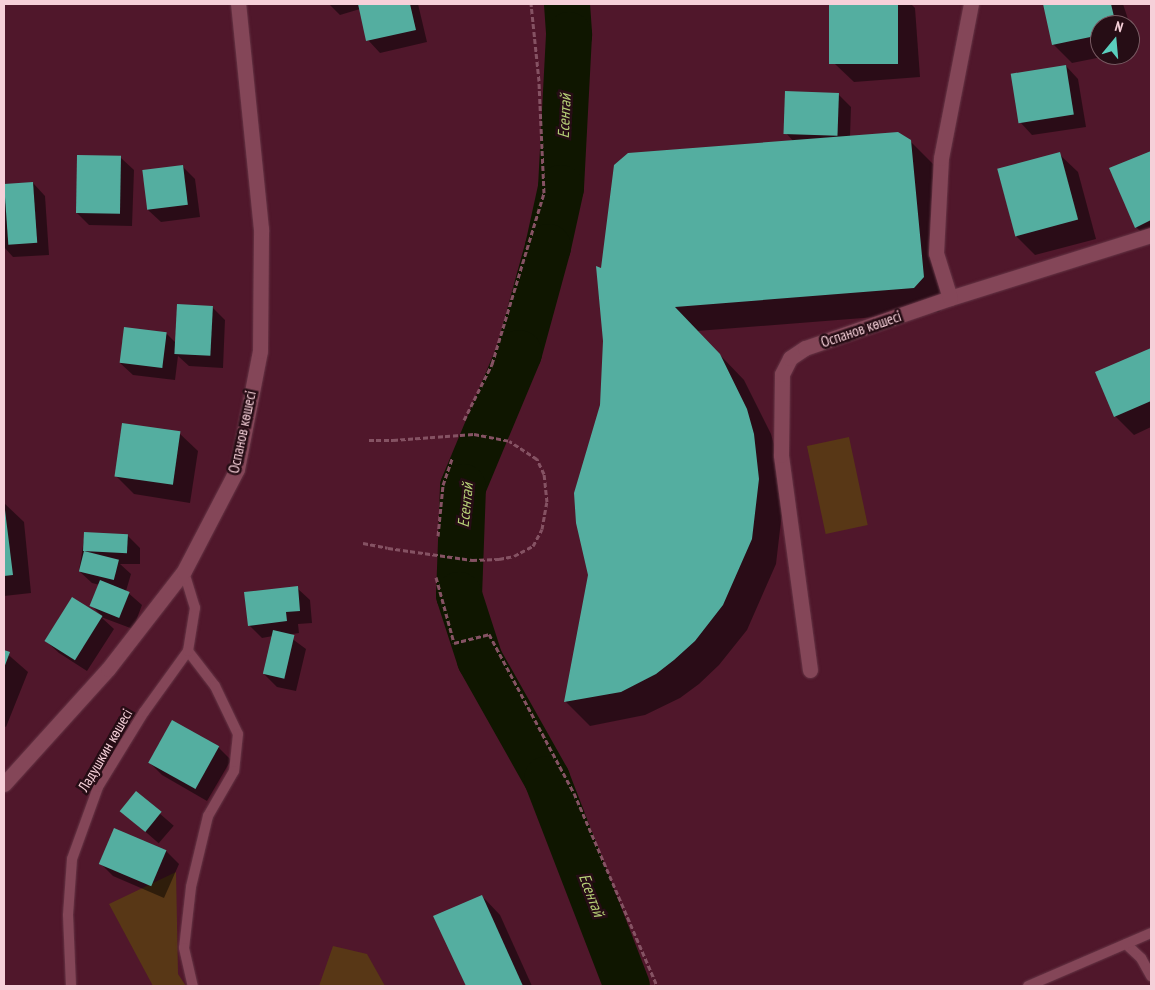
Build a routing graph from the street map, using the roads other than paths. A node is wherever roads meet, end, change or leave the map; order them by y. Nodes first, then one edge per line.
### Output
1 (238, 4) edge
2 (971, 4) edge
3 (1151, 234) edge
4 (950, 298) junction
5 (184, 571) junction
6 (188, 651) junction
7 (810, 670) dead end
8 (4, 784) edge
9 (1151, 933) edge
10 (1126, 944) junction
11 (1151, 976) edge
12 (71, 986) edge
13 (193, 986) edge
14 (1028, 986) edge

1 - 5 street, Оспанов көшесі
2 - 4 street
3 - 4 street, Оспанов көшесі
4 - 7 street, Оспанов көшесі
5 - 6 lane, Ладушкин көшесі
5 - 8 street, Оспанов көшесі
6 - 12 lane, Ладушкин көшесі
6 - 13 lane
9 - 10 lane
10 - 11 lane
10 - 14 lane

